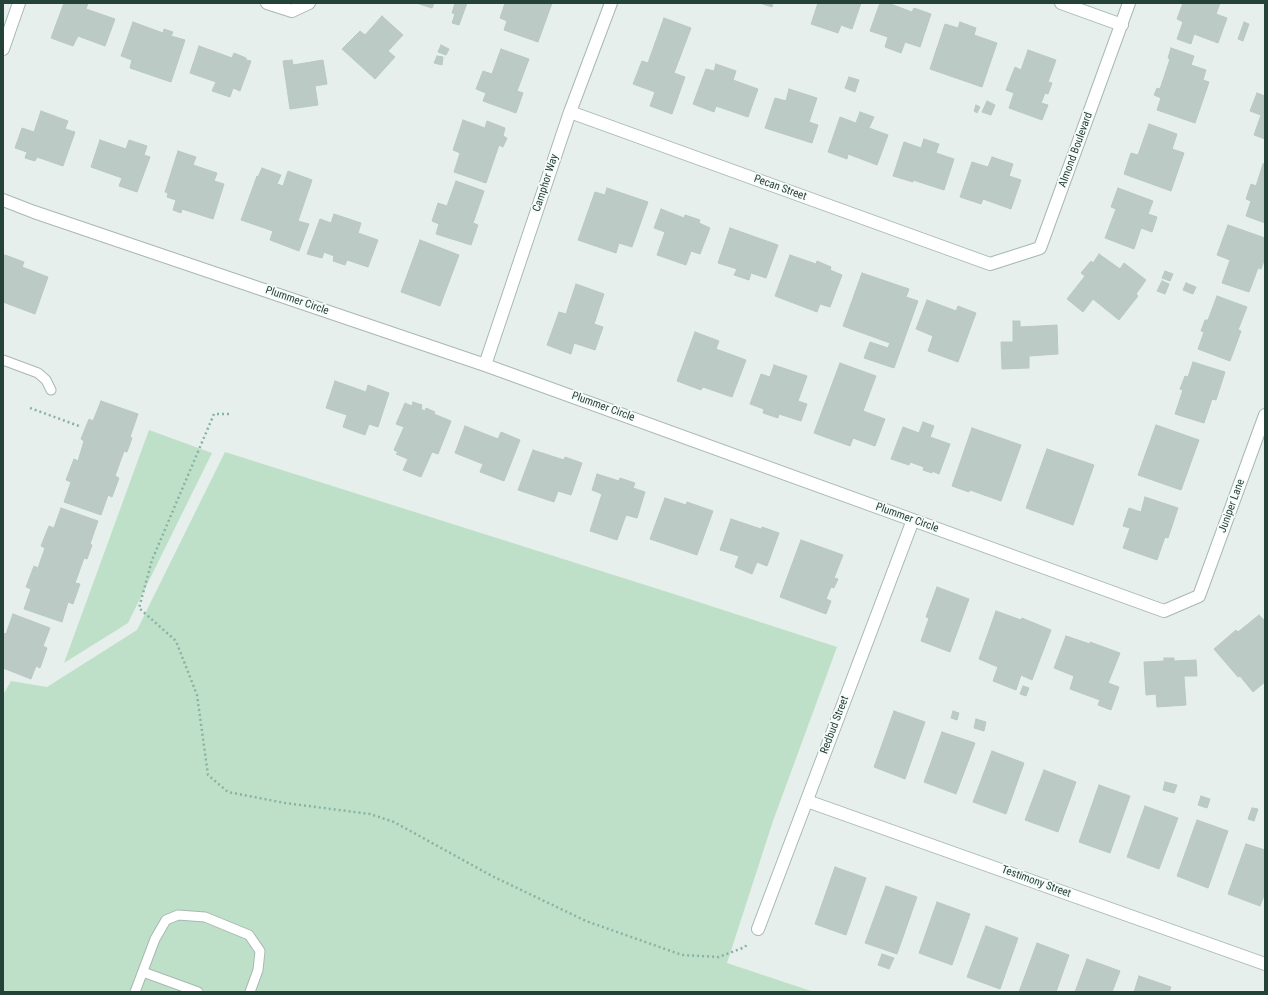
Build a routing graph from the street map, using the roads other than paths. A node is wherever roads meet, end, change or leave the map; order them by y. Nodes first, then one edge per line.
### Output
1 (19, 3) edge
2 (267, 3) edge
3 (309, 3) edge
4 (611, 3) edge
5 (1062, 3) edge
6 (1129, 3) edge
7 (1122, 25) junction
8 (5, 35) edge
9 (3, 49) edge
10 (570, 112) junction
11 (3, 200) edge
12 (990, 264) joint
13 (3, 360) edge
14 (485, 365) junction
15 (51, 390) dead end
16 (1265, 415) edge
17 (913, 520) junction
18 (1199, 596) joint
19 (807, 801) junction
20 (758, 930) road end
21 (1265, 964) edge
22 (143, 972) junction
23 (135, 992) edge
24 (198, 992) edge
25 (250, 992) edge

1 - 8 street
2 - 3 street
4 - 10 street, Camphor Way
5 - 7 street
6 - 7 street, Almond Boulevard
7 - 12 street, Almond Boulevard
8 - 9 street
10 - 12 street, Pecan Street
10 - 14 street, Camphor Way
11 - 14 street, Plummer Circle
13 - 15 lane
14 - 17 street, Plummer Circle
16 - 18 street, Juniper Lane
17 - 18 street, Plummer Circle
17 - 19 street, Redbud Street
19 - 20 street, Redbud Street
19 - 21 street, Testimony Street
22 - 23 lane
22 - 24 lane
22 - 25 lane

